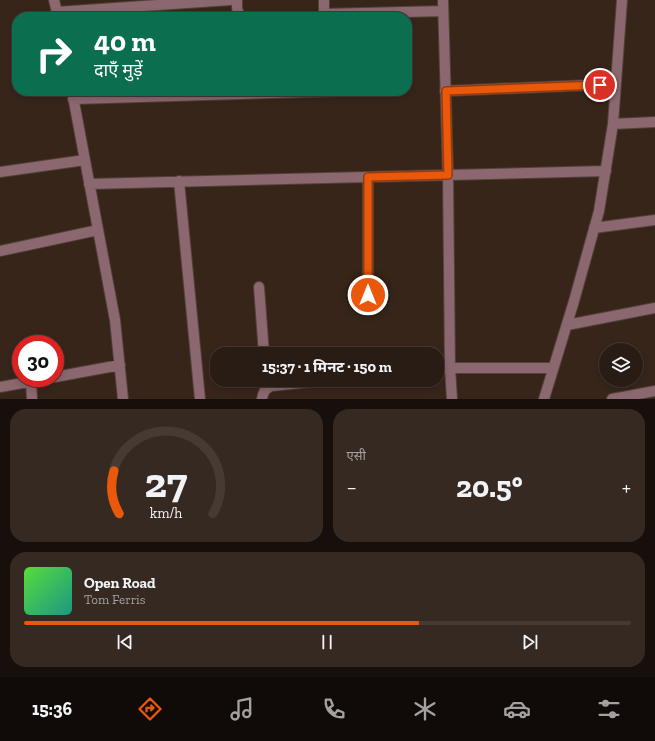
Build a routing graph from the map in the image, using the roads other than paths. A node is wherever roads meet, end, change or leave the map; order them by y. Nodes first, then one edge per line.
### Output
1 (54, 0) edge
2 (230, 0) edge
3 (237, 0) edge
4 (324, 0) edge
5 (442, 0) edge
6 (622, 0) edge
7 (443, 11) junction
8 (56, 12) edge
9 (92, 12) edge
10 (238, 12) edge
11 (324, 12) edge
12 (412, 12) edge
13 (616, 84) junction
14 (446, 91) junction
15 (72, 96) edge
16 (655, 122) edge
17 (613, 124) junction
18 (85, 160) junction
19 (606, 171) junction
20 (0, 172) edge
21 (448, 175) junction
22 (368, 177) junction
23 (179, 181) junction
24 (89, 184) junction
25 (655, 220) edge
26 (594, 228) junction
27 (98, 230) junction
28 (0, 251) edge
29 (259, 287) dead end
30 (368, 295) dead end
31 (655, 308) edge
32 (567, 325) junction
33 (263, 347) edge
34 (120, 365) junction
35 (444, 368) edge
36 (450, 368) junction
37 (554, 368) junction
38 (64, 375) edge
39 (12, 386) edge
40 (31, 387) edge
41 (265, 387) edge
42 (0, 388) edge
43 (655, 391) edge
44 (32, 399) edge
45 (123, 399) edge
46 (200, 399) edge
47 (262, 399) edge
48 (452, 399) edge
49 (544, 399) edge
50 (612, 399) edge

1 - 8 street
2 - 9 street
3 - 10 street
4 - 11 street
5 - 7 street
6 - 13 street
7 - 12 street
7 - 14 street
13 - 14 street
13 - 17 street
14 - 21 street
15 - 18 street
16 - 17 street
17 - 19 street
18 - 20 street
18 - 24 street
19 - 21 street
19 - 26 street
21 - 22 street
21 - 36 street
22 - 23 street
22 - 30 street
23 - 24 street
23 - 46 street
24 - 27 street
25 - 26 street
26 - 32 street
27 - 28 street
27 - 34 street
29 - 33 street
31 - 32 street
32 - 37 street
34 - 38 street
34 - 45 street
35 - 36 street
36 - 37 street
36 - 48 street
37 - 49 street
39 - 42 street
40 - 44 street
41 - 47 street
43 - 50 street

